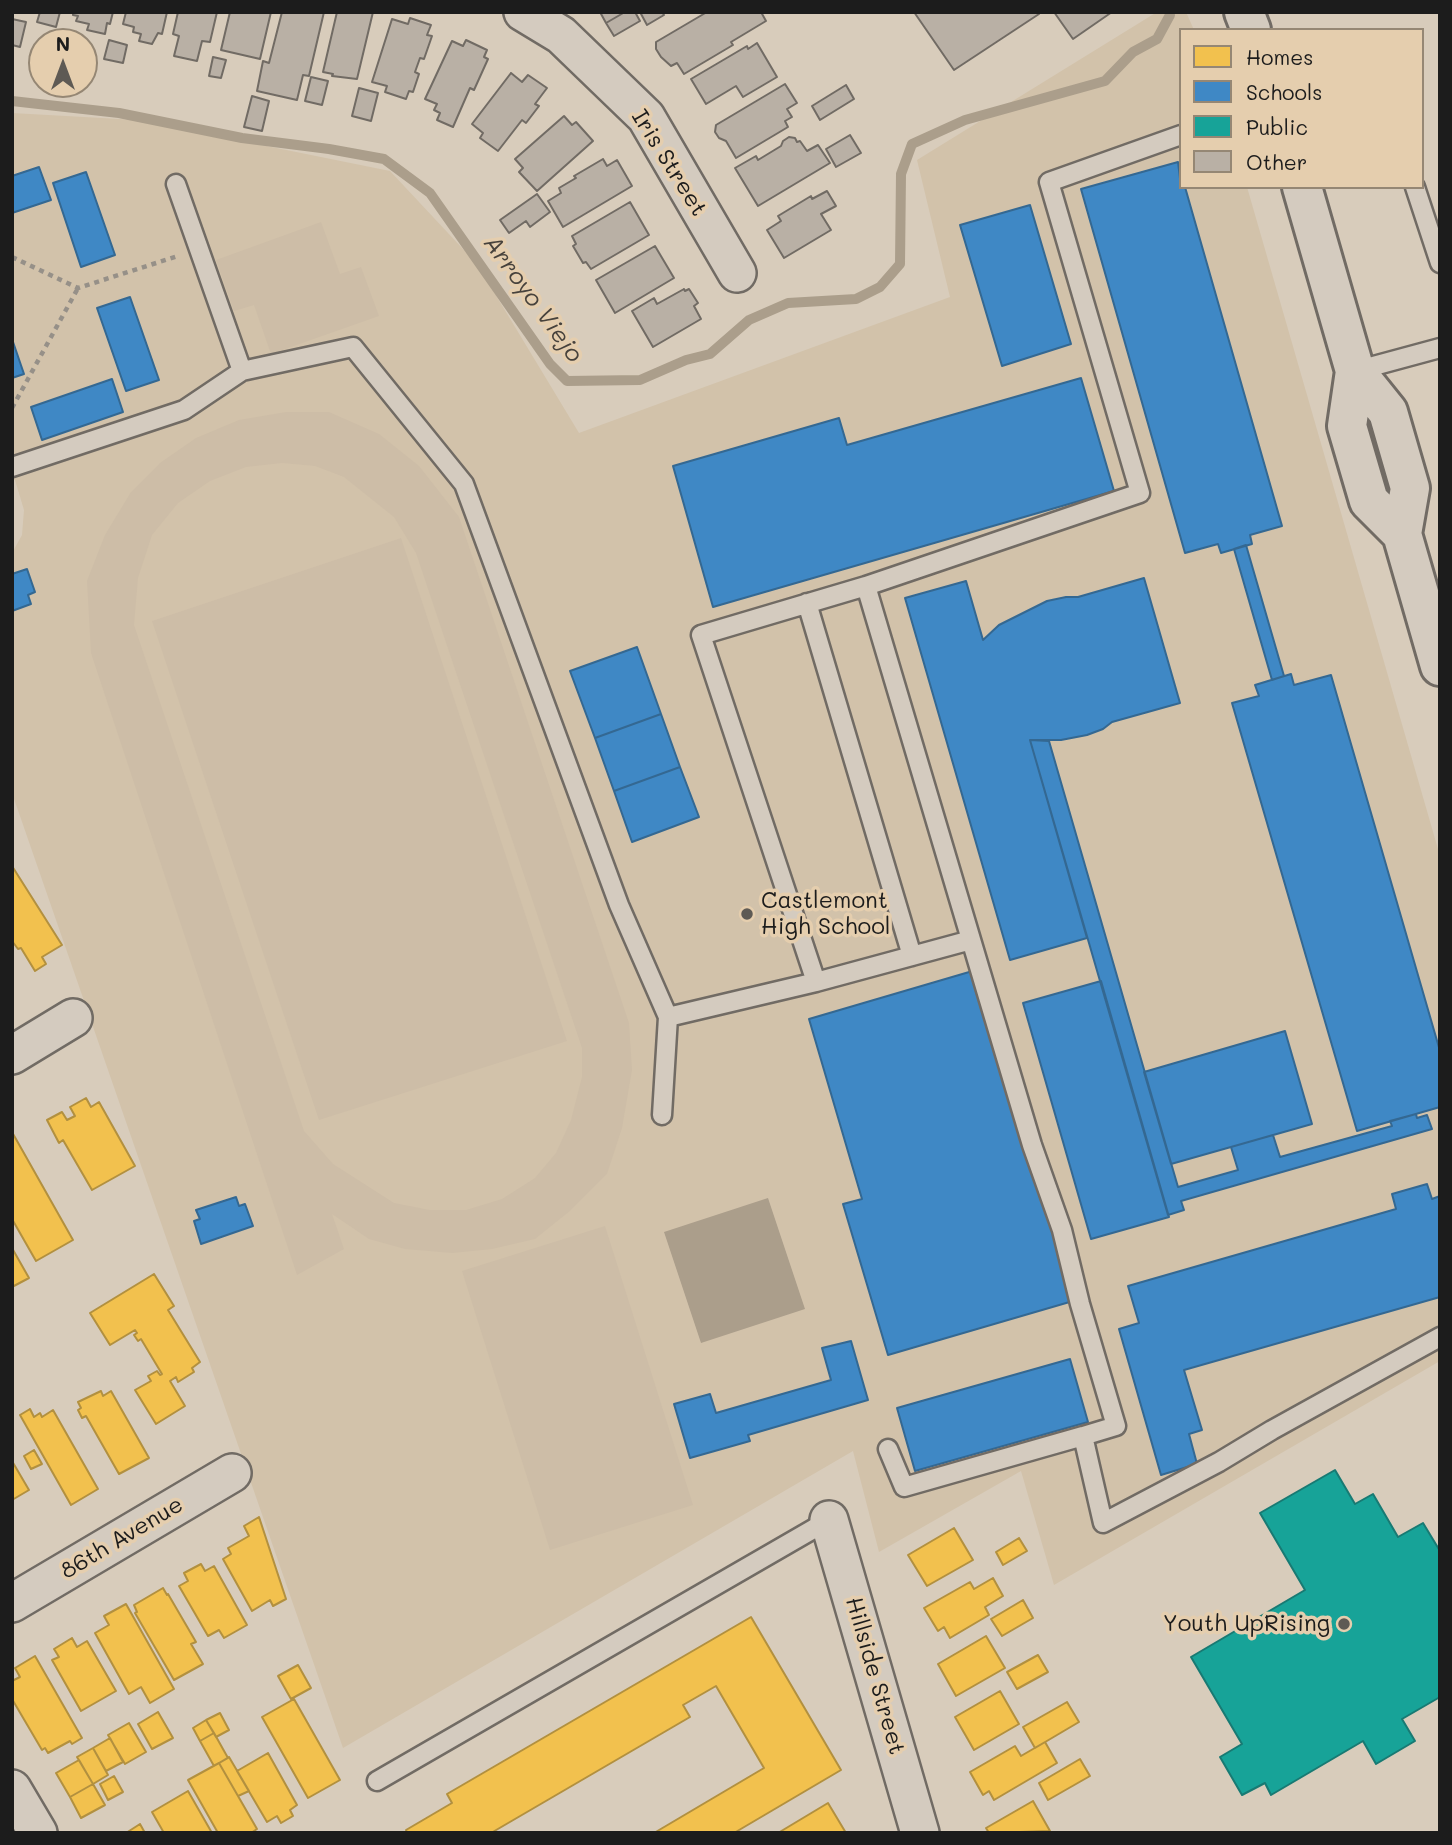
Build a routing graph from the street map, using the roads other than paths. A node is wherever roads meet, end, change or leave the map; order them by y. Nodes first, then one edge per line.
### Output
1 (523, 12) edge
2 (1179, 136) edge
3 (176, 184) dead end
4 (1302, 189) edge
5 (1416, 189) edge
6 (1440, 264) edge
7 (737, 273) dead end
8 (1440, 348) edge
9 (242, 371) junction
10 (1355, 371) junction
11 (12, 467) edge
12 (866, 586) junction
13 (807, 603) junction
14 (1440, 666) edge
15 (971, 940) junction
16 (912, 956) junction
17 (816, 982) junction
18 (668, 1017) junction
19 (73, 1018) dead end
20 (12, 1055) edge
21 (662, 1115) dead end
22 (1440, 1337) edge
23 (1083, 1436) junction
24 (888, 1448) dead end
25 (232, 1474) dead end
26 (829, 1520) joint
27 (12, 1603) edge
28 (377, 1781) dead end
29 (12, 1789) edge
30 (38, 1833) edge
31 (920, 1833) edge

1 - 7 street, Iris Street
2 - 12 lane
3 - 9 lane
4 - 10 main road
5 - 6 lane
8 - 10 lane
9 - 11 lane
9 - 18 lane
10 - 14 main road
12 - 13 lane
12 - 15 lane
13 - 16 lane
13 - 17 lane
15 - 16 lane
15 - 23 lane
16 - 17 lane
17 - 18 lane
18 - 21 lane
19 - 20 street
22 - 23 lane
23 - 24 lane
25 - 27 street, 86th Avenue
26 - 28 lane
26 - 31 street, Hillside Street
29 - 30 street

